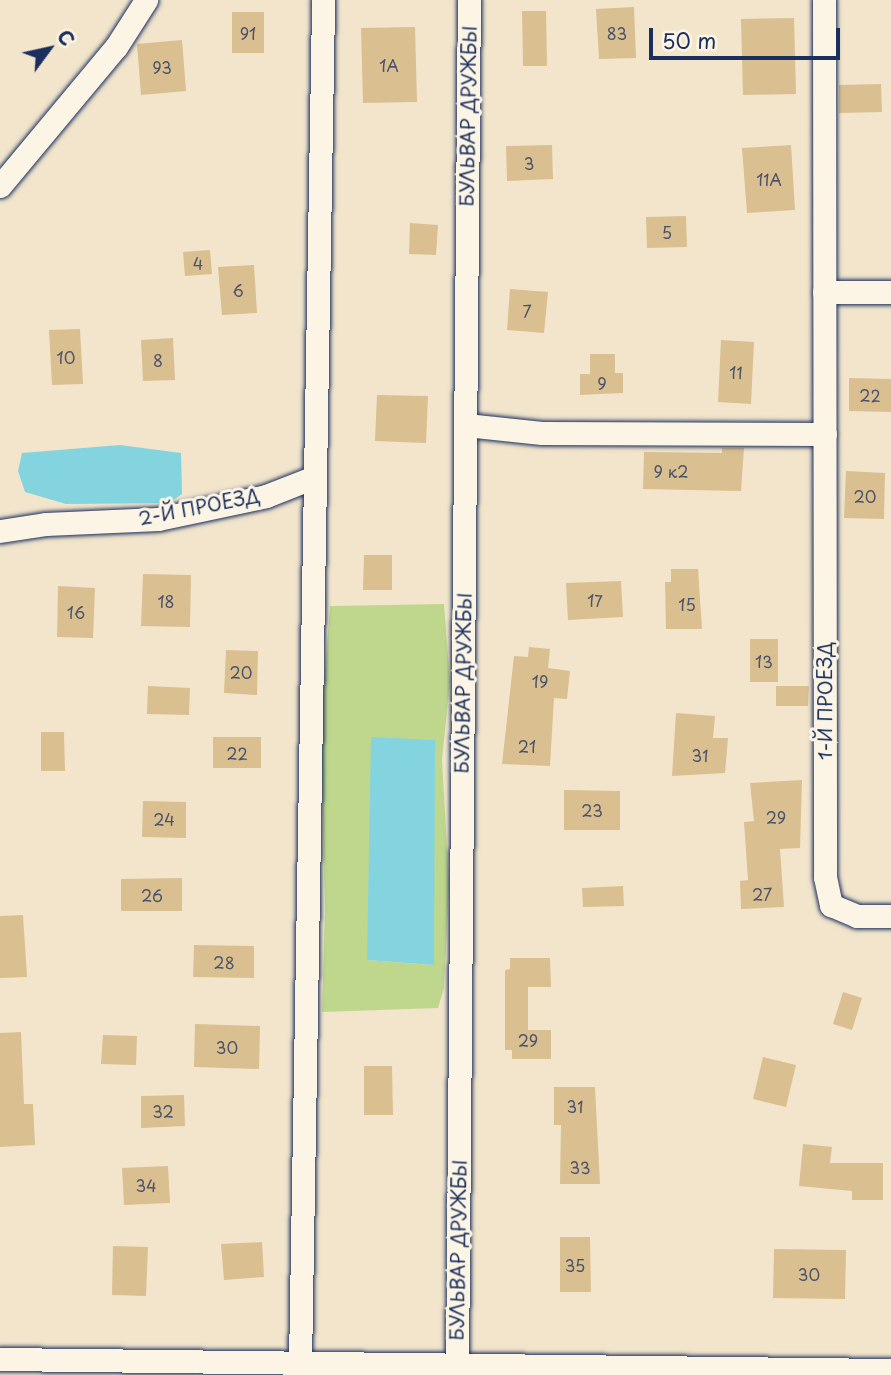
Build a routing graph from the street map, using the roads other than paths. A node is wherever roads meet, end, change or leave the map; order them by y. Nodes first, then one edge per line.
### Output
1 (146, 0) edge
2 (323, 0) edge
3 (469, 0) edge
4 (824, 0) edge
5 (0, 186) edge
6 (824, 292) junction
7 (891, 292) edge
8 (466, 425) junction
9 (825, 434) junction
10 (312, 478) junction
11 (0, 531) edge
12 (891, 916) edge
13 (0, 1359) edge
14 (300, 1364) junction
15 (457, 1367) junction
16 (891, 1370) edge

1 - 5 street
2 - 10 street
3 - 8 street, БУЛЬВАР ДРУЖБЫ
4 - 6 street, 1-Й ПРОЕЗД
6 - 7 street
6 - 9 street, 1-Й ПРОЕЗД
8 - 9 street
8 - 15 street, БУЛЬВАР ДРУЖБЫ
9 - 12 street, 1-Й ПРОЕЗД
10 - 11 street, 2-Й ПРОЕЗД
10 - 14 street
13 - 14 street
14 - 15 street
15 - 16 street

